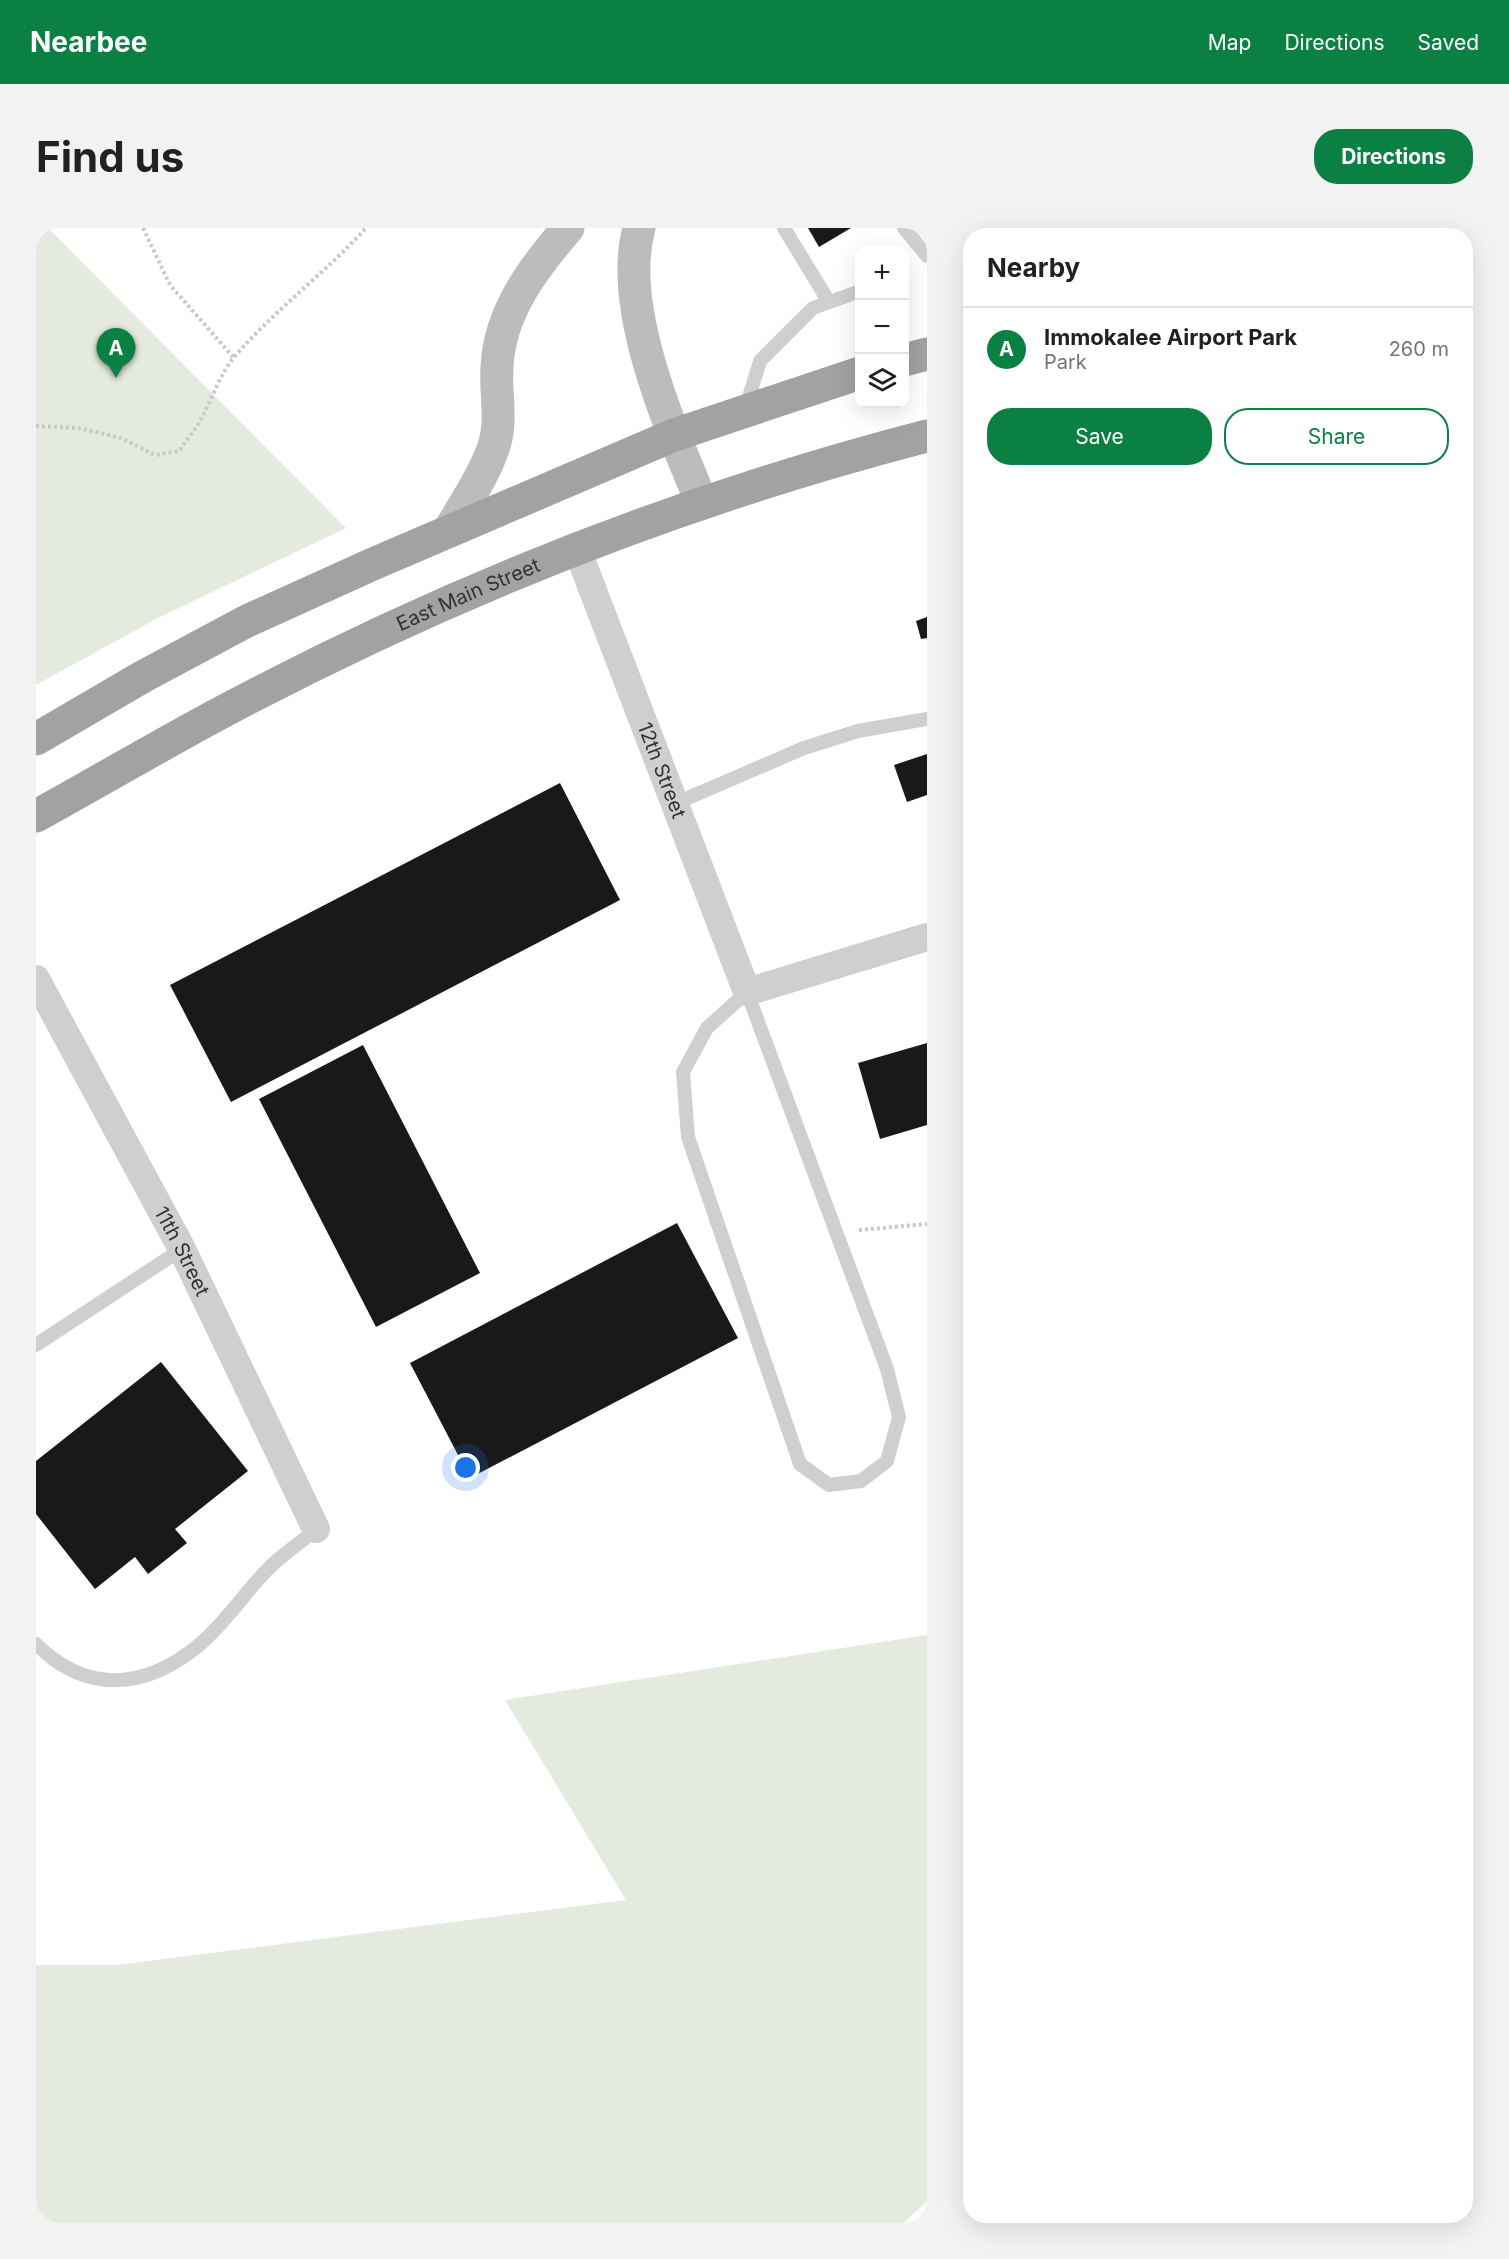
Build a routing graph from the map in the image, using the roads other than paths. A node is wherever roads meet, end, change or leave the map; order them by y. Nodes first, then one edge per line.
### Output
1 (568, 228) edge
2 (639, 228) edge
3 (784, 228) edge
4 (904, 228) edge
5 (927, 256) edge
6 (855, 293) edge
7 (829, 302) junction
8 (927, 354) edge
9 (909, 359) edge
10 (855, 375) edge
11 (745, 412) junction
12 (674, 435) junction
13 (927, 436) edge
14 (702, 503) junction
15 (450, 529) junction
16 (577, 549) junction
17 (927, 719) edge
18 (36, 738) edge
19 (674, 804) junction
20 (36, 816) edge
21 (927, 937) edge
22 (36, 979) edge
23 (747, 992) junction
24 (182, 1249) junction
25 (36, 1345) edge
26 (316, 1529) joint
27 (36, 1644) edge

1 - 15 main road
2 - 12 main road
3 - 7 lane
4 - 5 lane
6 - 7 lane
7 - 11 lane
8 - 9 highway
10 - 11 highway
11 - 12 highway
12 - 14 main road
12 - 15 highway
13 - 14 highway, East Main Street
14 - 16 highway, East Main Street
15 - 18 highway
16 - 19 street, 12th Street
16 - 20 highway, East Main Street
17 - 19 lane
19 - 23 street, 12th Street
21 - 23 street
22 - 24 street, 11th Street
23 - 23 lane
24 - 25 lane
24 - 26 street, 11th Street
26 - 27 lane

